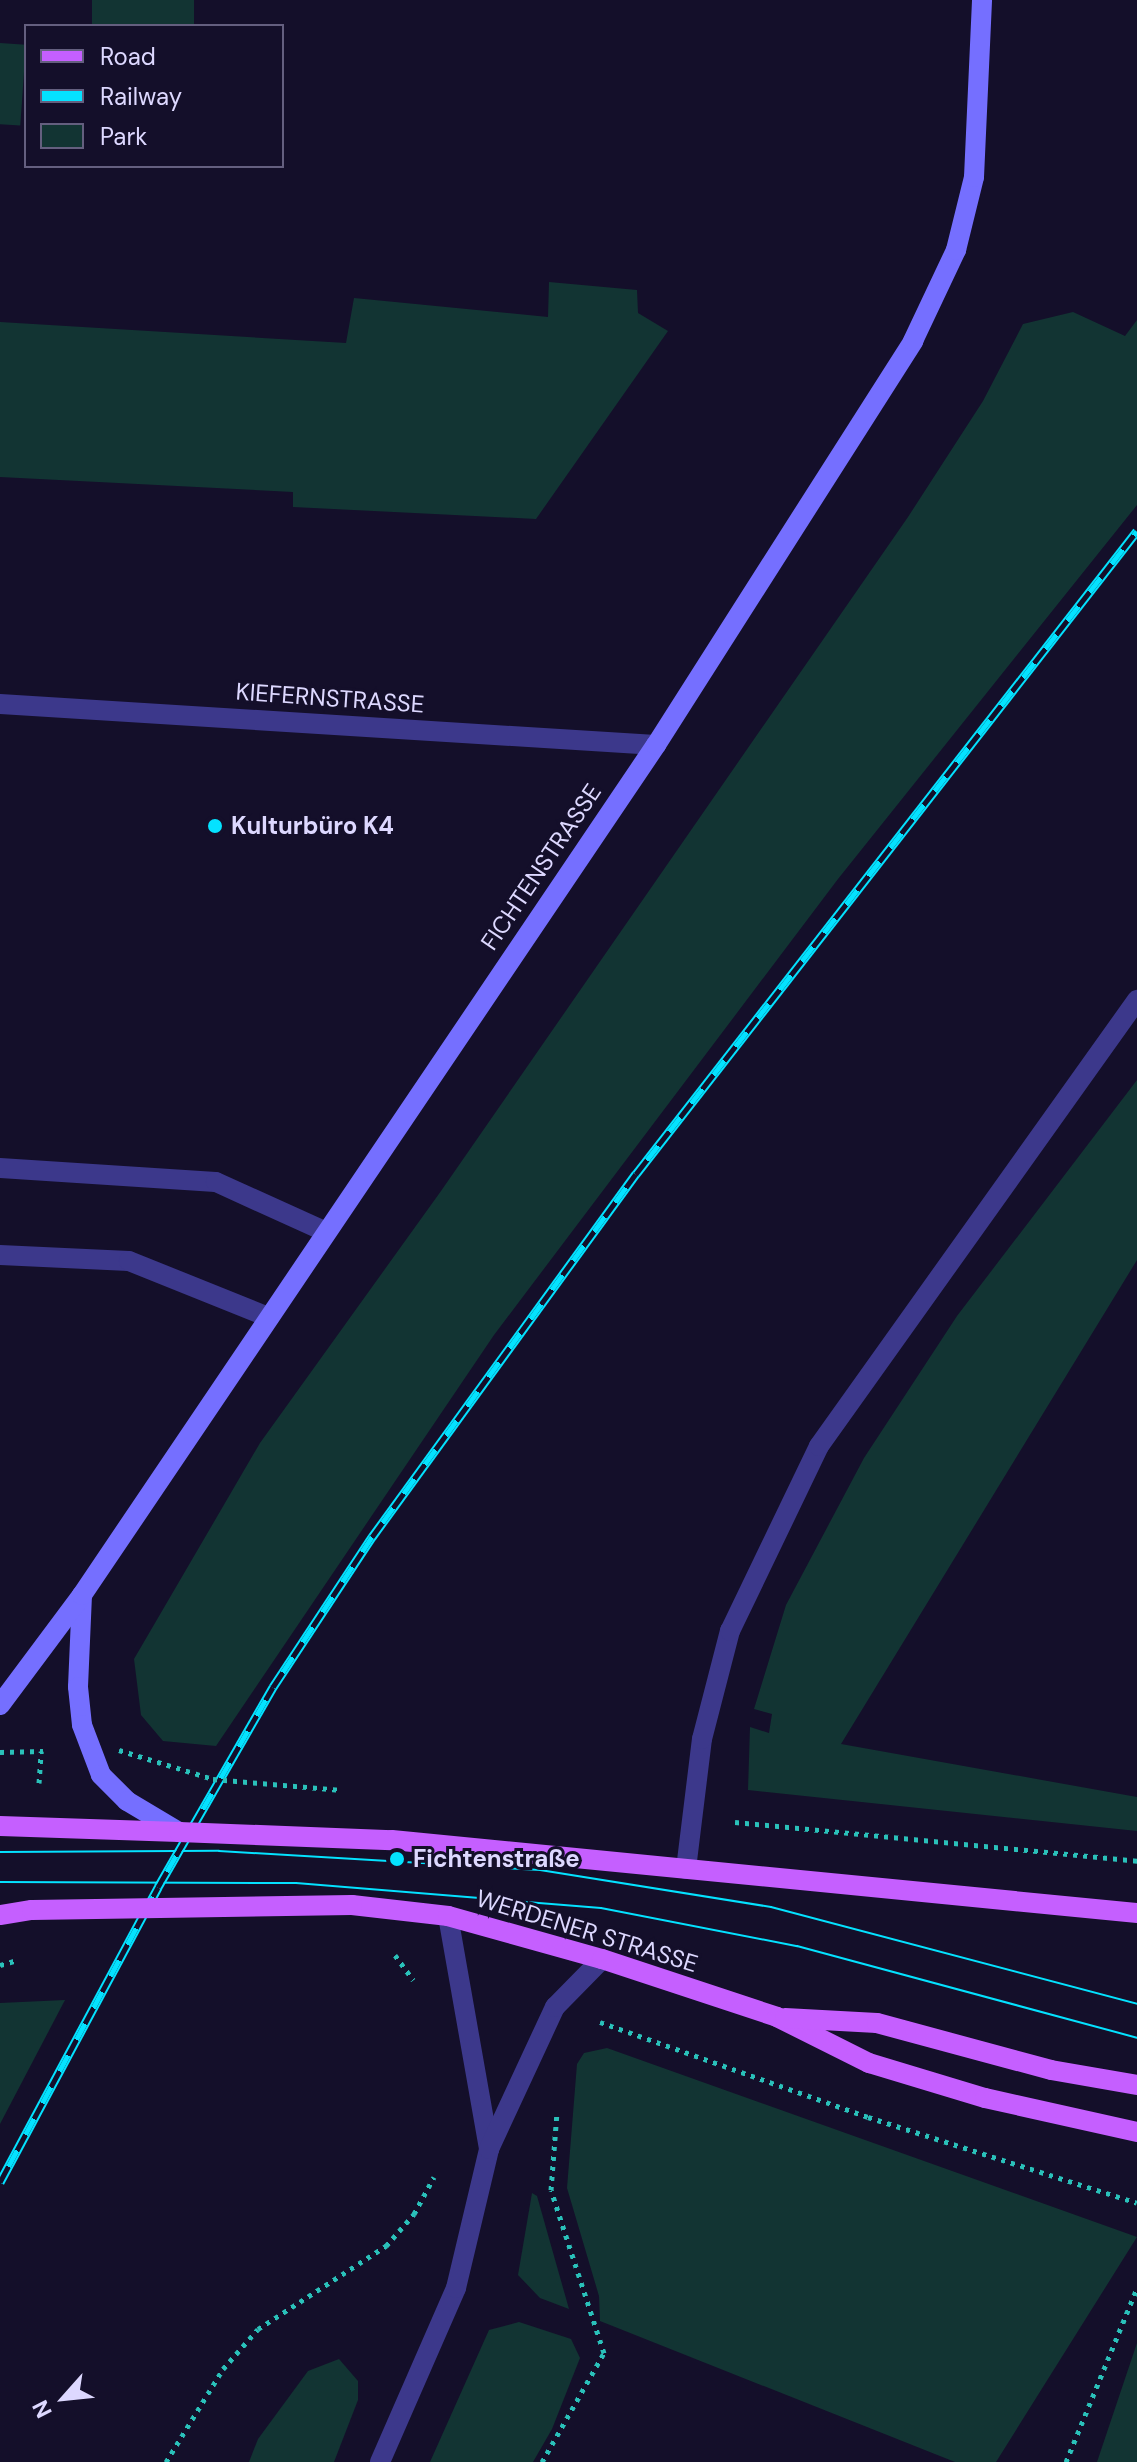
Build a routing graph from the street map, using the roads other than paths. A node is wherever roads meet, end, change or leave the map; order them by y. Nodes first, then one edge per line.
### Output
1 (982, 0) edge
2 (0, 704) edge
3 (656, 745) junction
4 (1137, 1000) edge
5 (0, 1168) edge
6 (324, 1231) junction
7 (0, 1255) edge
8 (266, 1316) junction
9 (82, 1595) junction
10 (0, 1705) edge
11 (0, 1826) edge
12 (179, 1832) junction
13 (686, 1869) junction
14 (1137, 1913) edge
15 (0, 1915) edge
16 (448, 1916) junction
17 (602, 1959) junction
18 (777, 2017) junction
19 (1137, 2085) edge
20 (1137, 2132) edge
21 (489, 2149) junction
22 (380, 2462) edge

1 - 3 street, FICHTENSTRASSE
2 - 3 street, KIEFERNSTRASSE
3 - 6 street, FICHTENSTRASSE
4 - 13 street
5 - 6 street
6 - 8 street, FICHTENSTRASSE
7 - 8 street
8 - 9 street, FICHTENSTRASSE
9 - 10 street, FICHTENSTRASSE
9 - 12 street
11 - 12 main road, WERDENER STRASSE
12 - 13 main road, WERDENER STRASSE, bridge
13 - 14 main road, WERDENER STRASSE
15 - 16 main road, WERDENER STRASSE, bridge
16 - 17 main road, WERDENER STRASSE
16 - 21 street
17 - 18 main road, WERDENER STRASSE
17 - 21 street
18 - 19 main road
18 - 20 main road, WERDENER STRASSE
21 - 22 street

